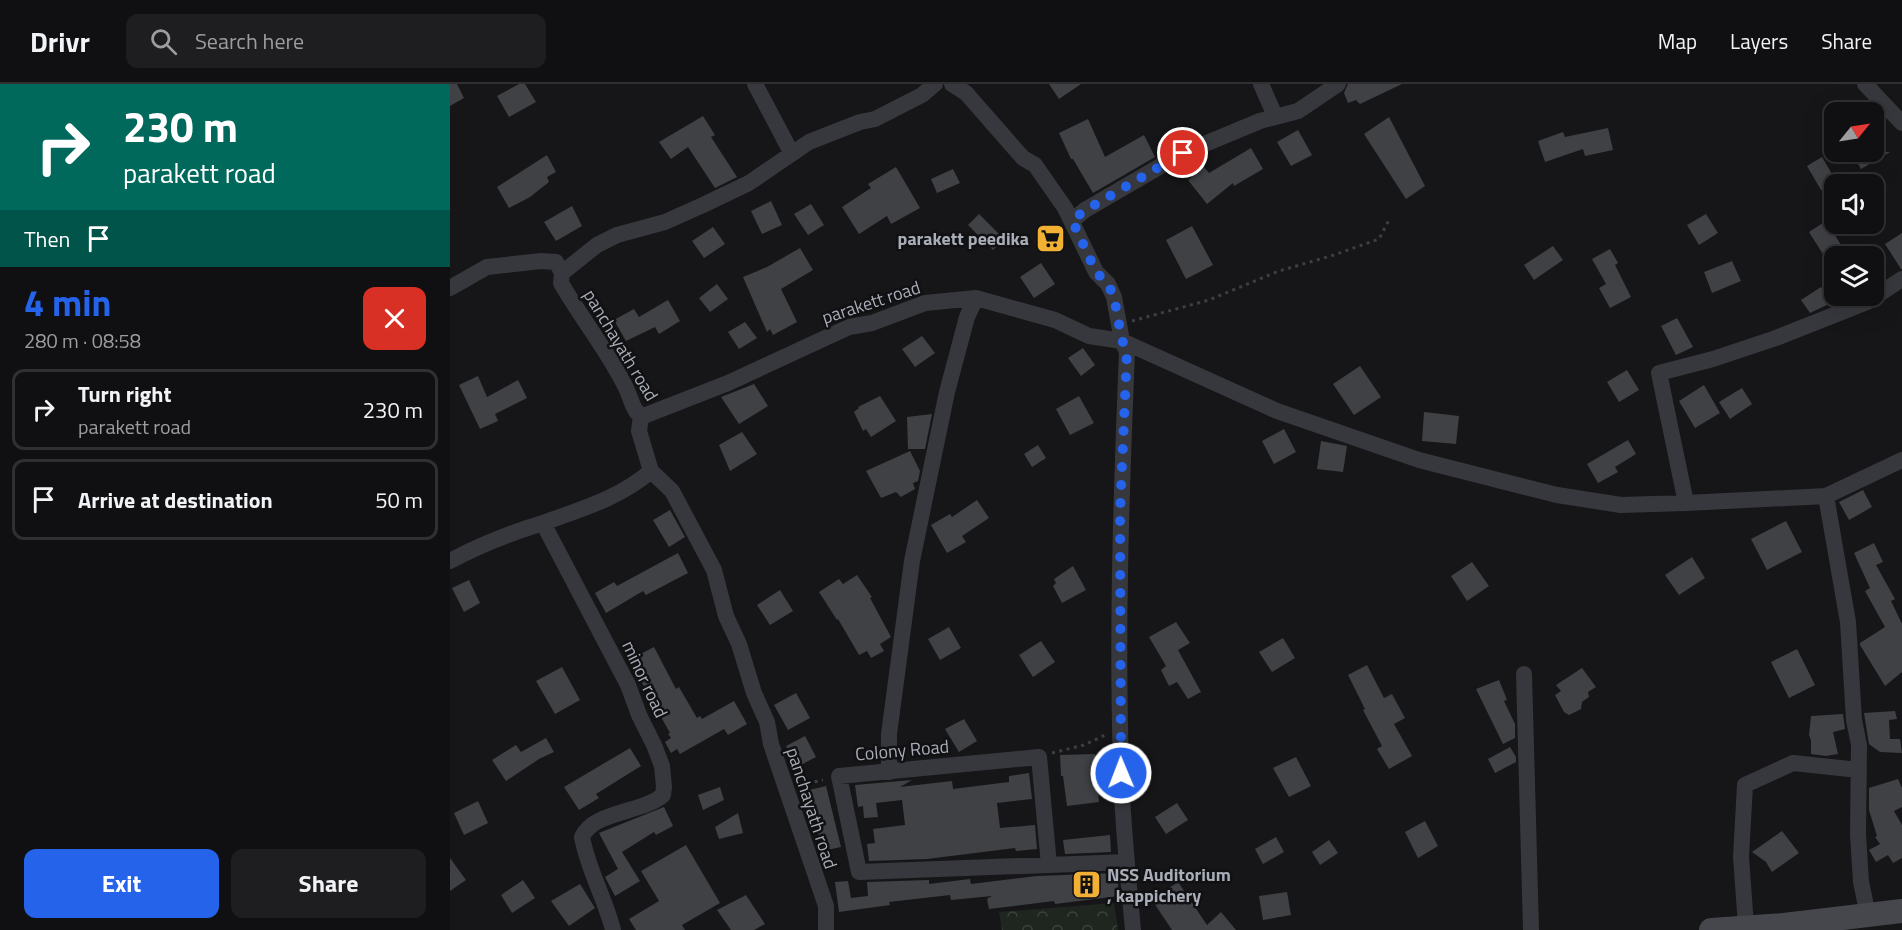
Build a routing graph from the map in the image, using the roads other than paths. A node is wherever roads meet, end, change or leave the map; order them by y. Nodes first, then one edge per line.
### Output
1 (755, 84) edge
2 (935, 84) edge
3 (952, 84) edge
4 (1261, 84) edge
5 (1338, 84) edge
6 (1865, 84) edge
7 (1275, 116) junction
8 (1902, 123) edge
9 (791, 152) junction
10 (1072, 220) junction
11 (562, 273) junction
12 (1902, 279) edge
13 (450, 288) edge
14 (976, 298) junction
15 (1122, 340) junction
16 (641, 417) junction
17 (1902, 460) edge
18 (651, 471) junction
19 (1826, 496) junction
20 (1686, 503) junction
21 (543, 523) junction
22 (450, 561) edge
23 (1524, 674) dead end
24 (1859, 770) junction
25 (889, 772) junction
26 (1127, 862) junction
27 (1049, 865) junction
28 (1902, 910) edge
29 (1868, 915) junction
30 (1746, 926) junction
31 (613, 930) edge
32 (826, 930) edge
33 (1133, 930) edge
34 (1531, 930) edge
35 (1711, 930) edge

1 - 9 street
2 - 9 street
3 - 10 street
4 - 7 street
5 - 7 street
6 - 8 street
7 - 10 street
9 - 11 street
10 - 15 street
11 - 13 street
11 - 16 street, panchayath road
12 - 20 street
14 - 15 street, parakett road
14 - 16 street, parakett road
14 - 25 street
15 - 20 street, parakett road
15 - 26 street
16 - 18 street, panchayath road
17 - 19 street
18 - 21 street
18 - 32 street, panchayath road
19 - 20 street, parakett road
19 - 24 street
21 - 22 street
21 - 31 street, minor road
23 - 34 street
24 - 29 street
24 - 30 street
25 - 27 street, Colony Road
25 - 27 street, Colony Road
26 - 27 street, Colony Road
26 - 33 street
28 - 29 main road
29 - 30 main road
30 - 35 main road

